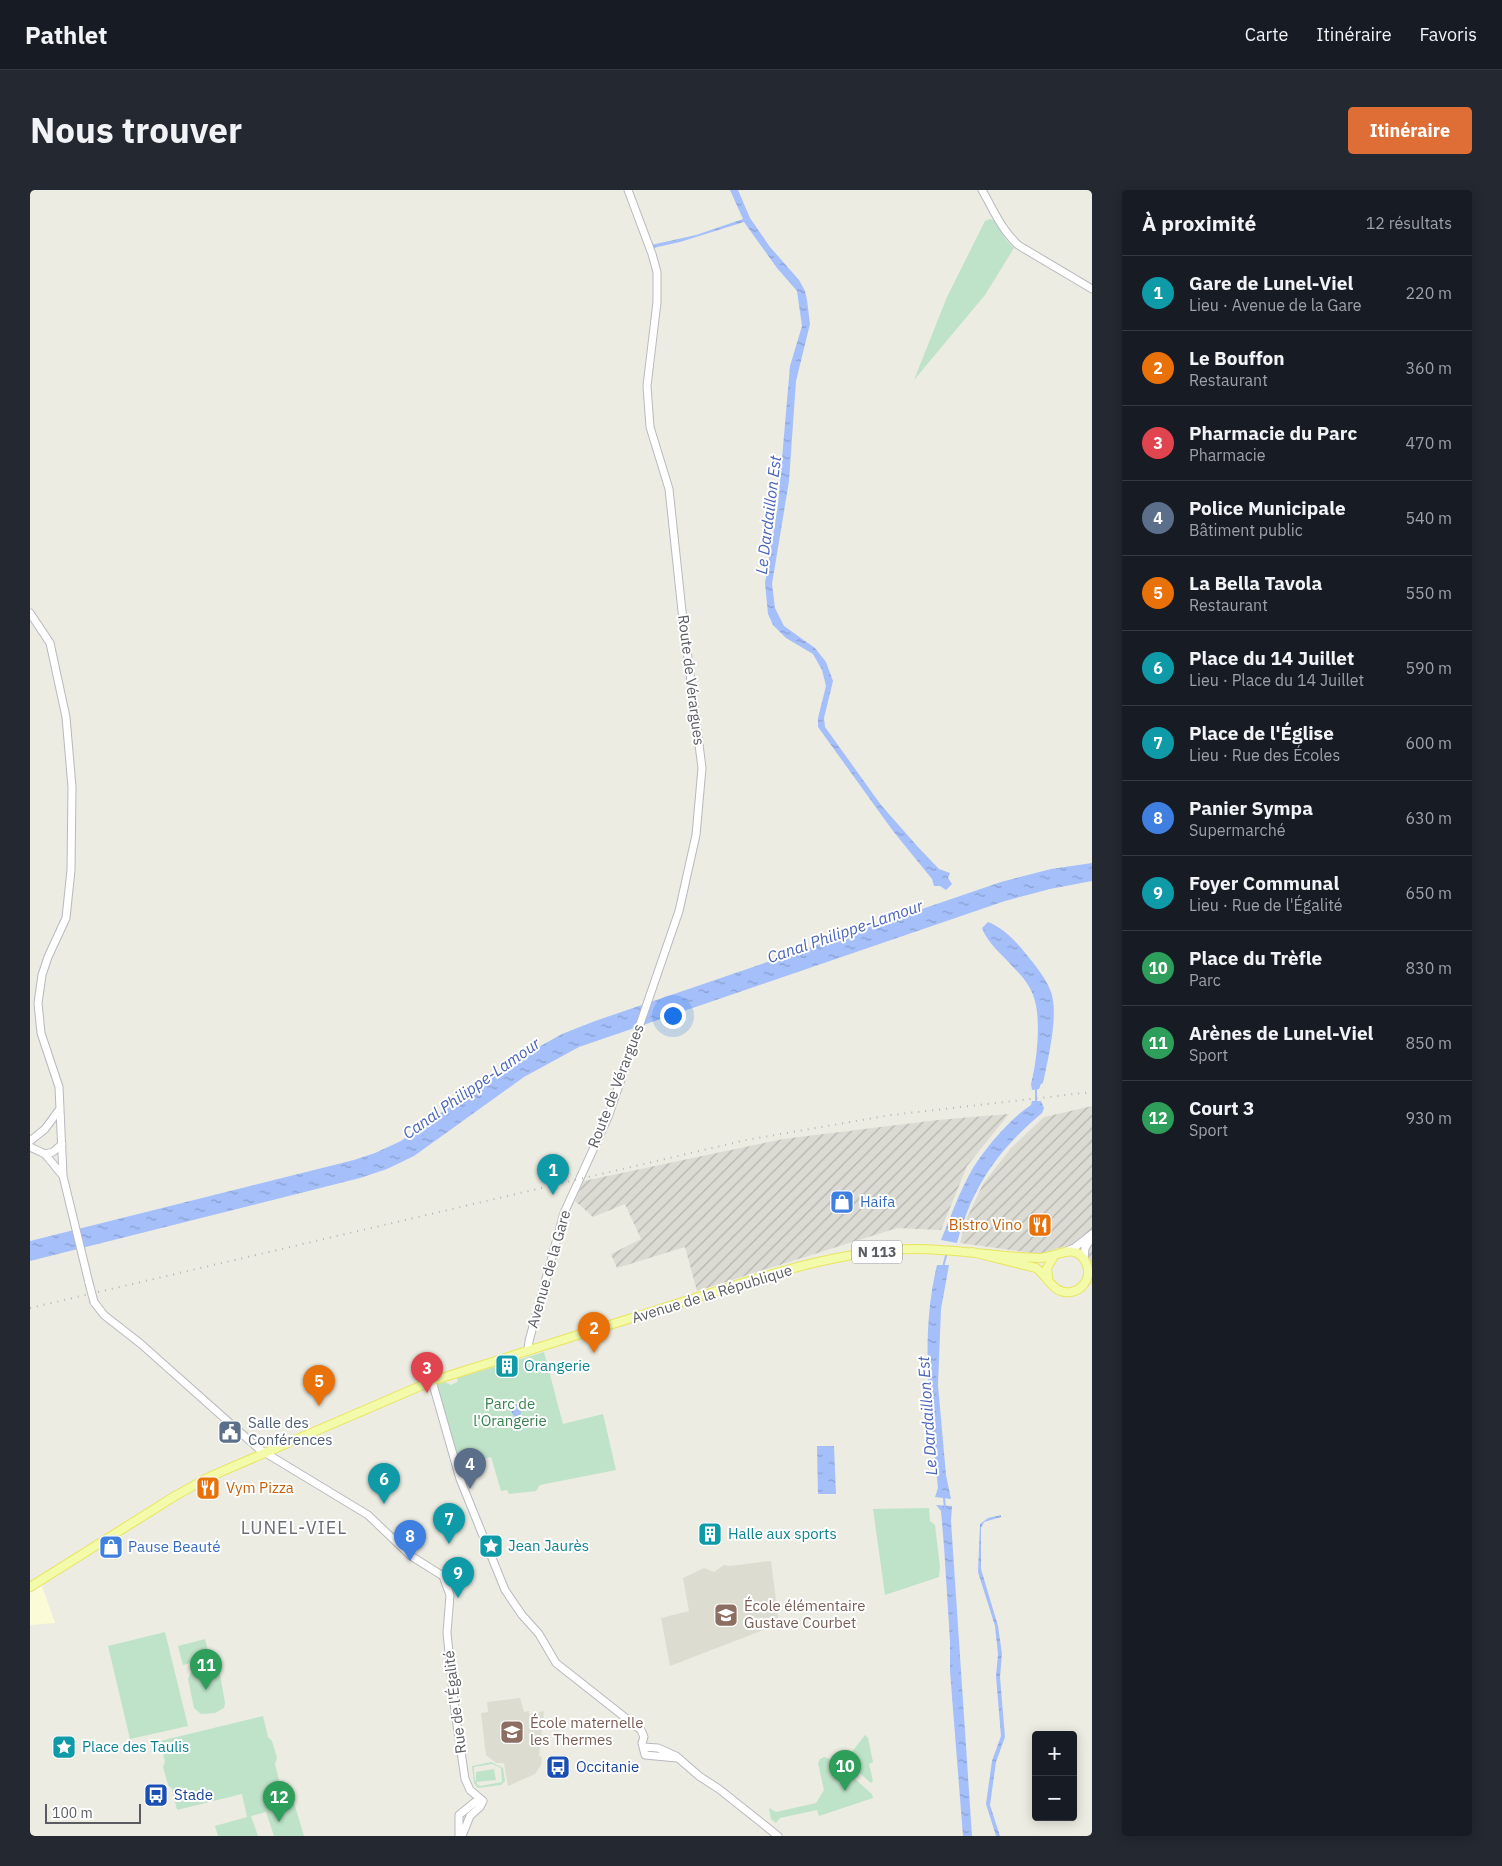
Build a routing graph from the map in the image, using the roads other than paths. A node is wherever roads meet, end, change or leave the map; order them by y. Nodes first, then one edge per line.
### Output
1 (628, 190) edge
2 (982, 190) edge
3 (1092, 289) edge
4 (30, 613) edge
5 (60, 1110) junction
6 (33, 1139) edge
7 (62, 1144) junction
8 (34, 1149) edge
9 (45, 1154) junction
10 (588, 1161) joint
11 (63, 1176) junction
12 (1092, 1235) edge
13 (1067, 1251) junction
14 (972, 1252) junction
15 (1054, 1256) junction
16 (1088, 1264) edge
17 (1048, 1280) junction
18 (1092, 1283) edge
19 (1081, 1288) junction
20 (528, 1351) junction
21 (432, 1381) junction
22 (264, 1453) junction
23 (30, 1587) edge
24 (643, 1747) junction
25 (677, 1758) junction
26 (467, 1816) junction
27 (756, 1816) junction
28 (458, 1823) junction
29 (461, 1836) edge
30 (778, 1836) edge
31 (784, 1836) edge

1 - 10 street, Route de Vérargues
2 - 3 street
4 - 5 street
5 - 6 street
5 - 7 street
6 - 8 street
7 - 9 street
7 - 11 street
8 - 9 street
9 - 11 street
10 - 20 street, Avenue de la Gare
11 - 22 street, bridge
12 - 13 street
12 - 16 street
13 - 15 main road
13 - 16 main road
14 - 15 main road, N 113
14 - 17 main road, N 113
14 - 20 main road, Avenue de la République / N 113
15 - 17 main road
16 - 19 main road
17 - 19 main road
18 - 19 main road
20 - 21 main road, Avenue de la République / N 113
21 - 22 main road, Avenue de la République / N 113
21 - 24 street
22 - 23 main road, Avenue de la République / N 113
22 - 26 street, Rue de l'Égalité
24 - 25 street
24 - 25 street
25 - 27 street
26 - 28 street
26 - 28 street
26 - 29 street
27 - 30 street
27 - 31 street
28 - 29 street

